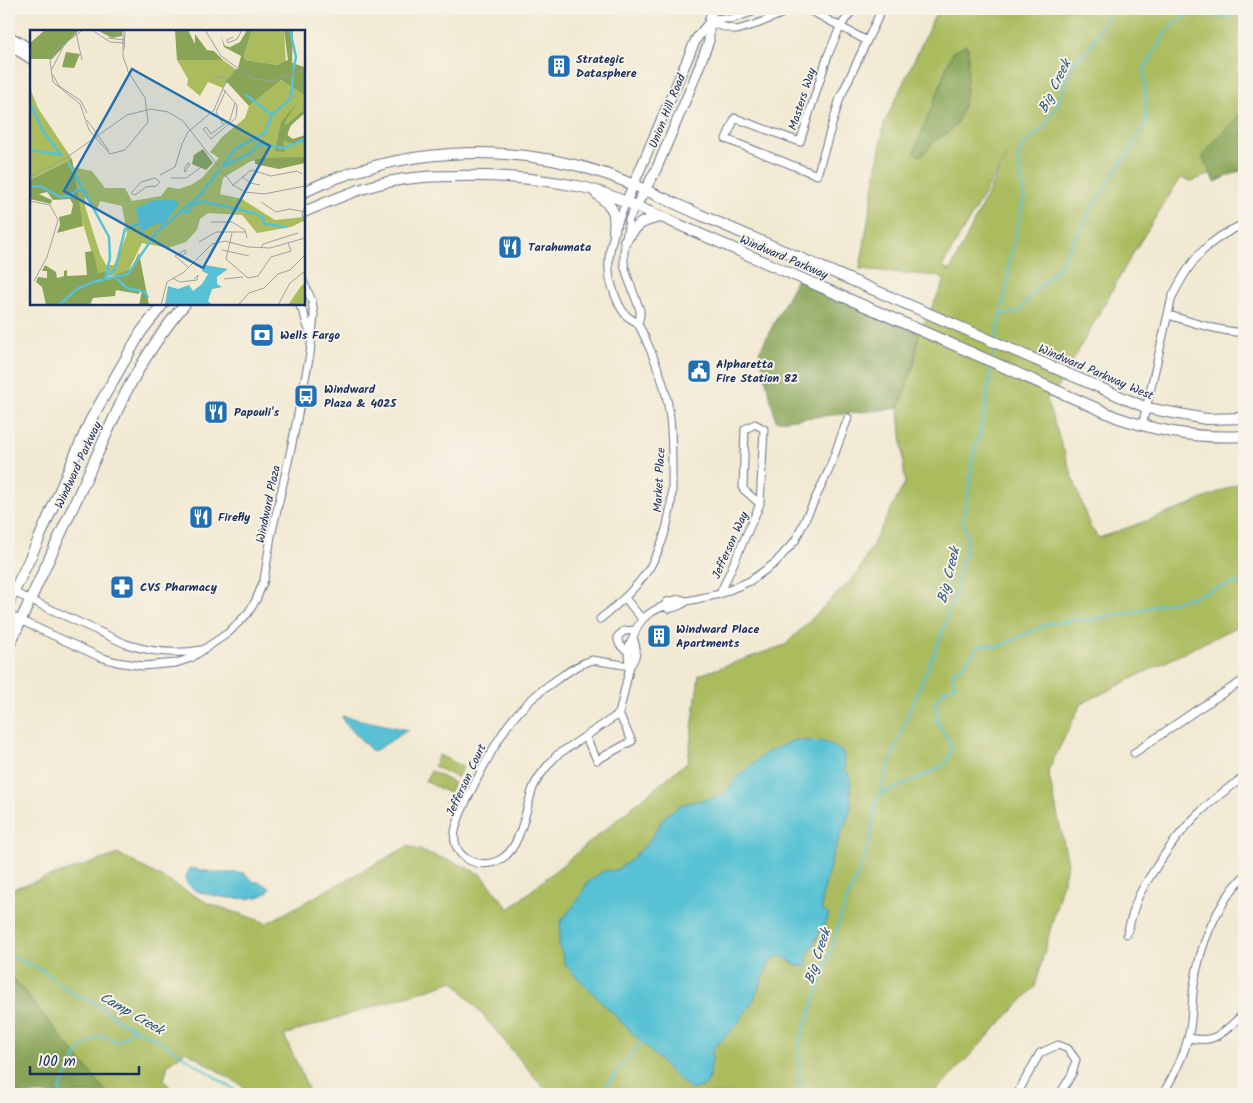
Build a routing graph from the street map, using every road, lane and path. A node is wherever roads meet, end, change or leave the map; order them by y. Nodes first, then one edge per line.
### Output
1 (759, 9) edge
2 (793, 9) edge
3 (804, 9) edge
4 (853, 9) edge
5 (882, 9) edge
6 (710, 16) edge
7 (732, 19) junction
8 (840, 27) junction
9 (737, 30) junction
10 (9, 36) edge
11 (867, 41) junction
12 (9, 45) edge
13 (30, 48) edge
14 (30, 58) edge
15 (678, 79) junction
16 (693, 83) junction
17 (634, 185) junction
18 (594, 190) junction
19 (645, 190) junction
20 (305, 192) edge
21 (626, 202) junction
22 (636, 206) junction
23 (305, 212) edge
24 (661, 217) junction
25 (1244, 224) edge
26 (614, 230) junction
27 (625, 241) junction
28 (305, 285) edge
29 (162, 305) edge
30 (184, 305) edge
31 (299, 305) edge
32 (1169, 315) junction
33 (638, 323) junction
34 (972, 332) joint
35 (1244, 333) edge
36 (312, 340) junction
37 (1147, 408) junction
38 (848, 418) dead end
39 (1244, 418) edge
40 (1142, 426) junction
41 (1244, 436) edge
42 (760, 504) junction
43 (720, 594) junction
44 (10, 595) edge
45 (625, 598) junction
46 (30, 600) junction
47 (9, 615) edge
48 (642, 619) junction
49 (20, 620) junction
50 (600, 620) dead end
51 (634, 634) junction
52 (9, 646) edge
53 (204, 649) junction
54 (632, 651) junction
55 (630, 666) junction
56 (1244, 680) edge
57 (619, 714) junction
58 (585, 736) junction
59 (1134, 753) dead end
60 (1244, 777) edge
61 (1244, 876) edge
62 (1126, 934) dead end
63 (1244, 1014) edge
64 (1188, 1038) junction
65 (1017, 1094) edge
66 (1060, 1094) edge
67 (1163, 1094) edge

1 - 7 street
2 - 9 street
3 - 8 street
4 - 8 street, Masters Way
5 - 11 street
6 - 7 street
6 - 9 street
6 - 15 street, Union Hill Road
6 - 16 street, Union Hill Road
7 - 9 street
8 - 11 street
8 - 11 street, Masters Way
10 - 13 street
12 - 14 street
15 - 16 street
15 - 17 street, Union Hill Road
16 - 19 street, Union Hill Road
17 - 19 main road, Windward Parkway
17 - 20 main road, Windward Parkway
17 - 21 street, Union Hill Road
18 - 21 main road, Windward Parkway
18 - 23 main road, Windward Parkway
18 - 26 main road
19 - 22 street, Union Hill Road
19 - 34 main road, Windward Parkway
21 - 22 main road, Windward Parkway
21 - 26 street, Market Place
22 - 24 main road, Windward Parkway
22 - 27 street, Market Place
24 - 27 main road
24 - 40 main road, Windward Parkway
25 - 32 street
26 - 33 street, Market Place
27 - 33 street, Market Place
28 - 36 street, Windward Plaza
29 - 44 main road, Windward Parkway
30 - 46 main road, Windward Parkway
31 - 36 street, Windward Plaza
32 - 35 street
32 - 37 street
33 - 45 street, Market Place
34 - 37 main road, Windward Parkway West
36 - 53 street, Windward Plaza
37 - 39 main road, Windward Parkway West
37 - 40 street
38 - 43 street
40 - 41 main road, Windward Parkway
42 - 42 street, Jefferson Way
42 - 43 street, Jefferson Way
43 - 48 street
44 - 46 street, Windward Plaza
45 - 48 street
45 - 50 street, Market Place
46 - 49 main road, Windward Parkway
46 - 53 street, Windward Plaza
47 - 49 street, Windward Plaza
48 - 51 street
49 - 52 main road, Windward Parkway
49 - 53 street, Windward Plaza
51 - 54 street
51 - 54 street
54 - 55 street
55 - 57 street
55 - 58 street, Jefferson Court
56 - 59 street
57 - 58 street, Jefferson Court
57 - 58 street
60 - 62 street
61 - 64 street
63 - 64 street
64 - 67 street
65 - 66 street

